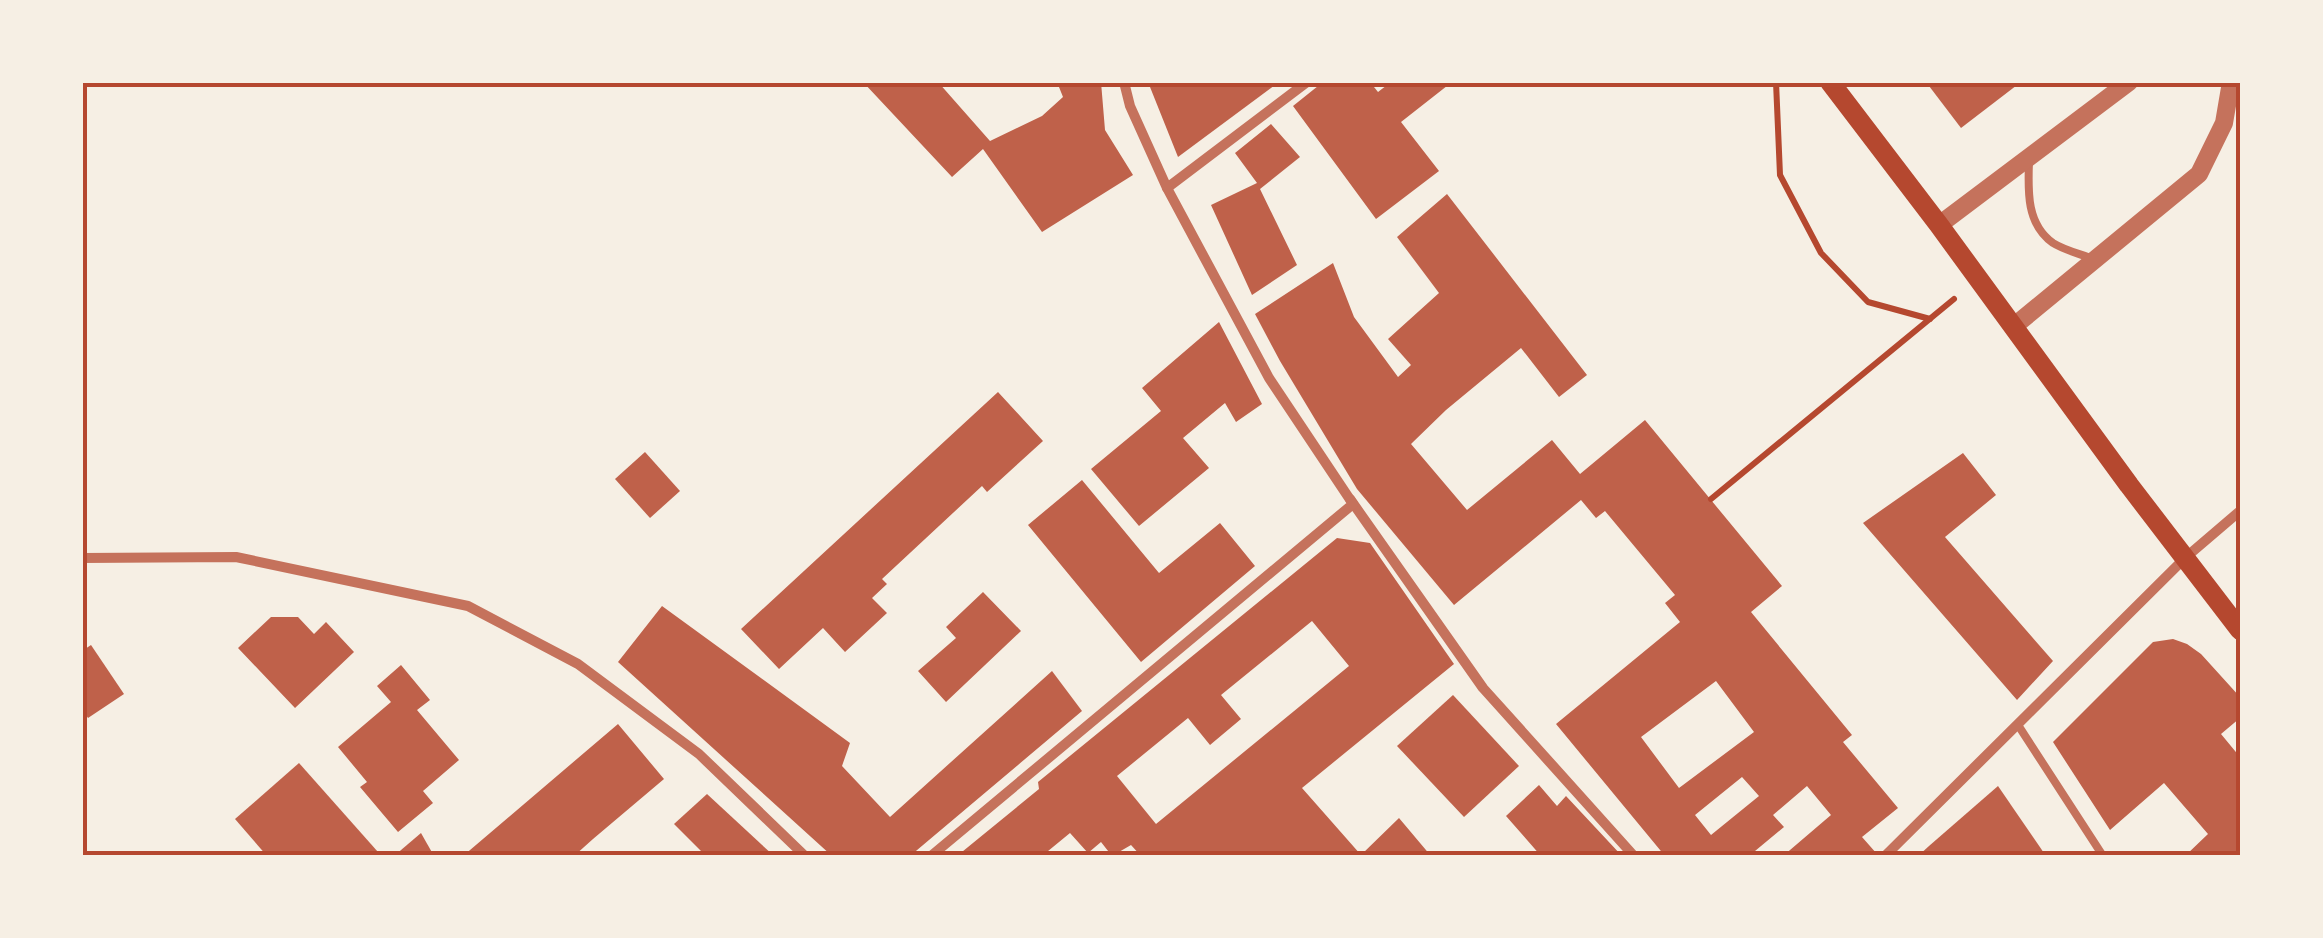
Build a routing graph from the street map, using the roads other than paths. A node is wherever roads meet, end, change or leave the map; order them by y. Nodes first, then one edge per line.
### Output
1 (1124, 82) edge
2 (1307, 82) edge
3 (1830, 82) edge
4 (2129, 82) edge
5 (2231, 82) edge
6 (2030, 156) junction
7 (1168, 188) junction
8 (1939, 225) junction
9 (2095, 260) junction
10 (2013, 328) junction
11 (1350, 499) junction
12 (2240, 511) edge
13 (82, 558) edge
14 (2185, 558) junction
15 (2240, 630) edge
16 (2018, 725) junction
17 (805, 856) edge
18 (931, 856) edge
19 (1634, 856) edge
20 (1885, 856) edge
21 (2103, 856) edge

1 - 7 street
2 - 7 street
3 - 8 main road
4 - 6 street
5 - 9 street
6 - 8 street
6 - 9 lane
7 - 11 street
8 - 10 main road
9 - 10 street
10 - 14 main road
11 - 18 street
11 - 19 street
12 - 14 street
13 - 17 street
14 - 15 main road
14 - 16 street
16 - 20 street
16 - 21 lane

